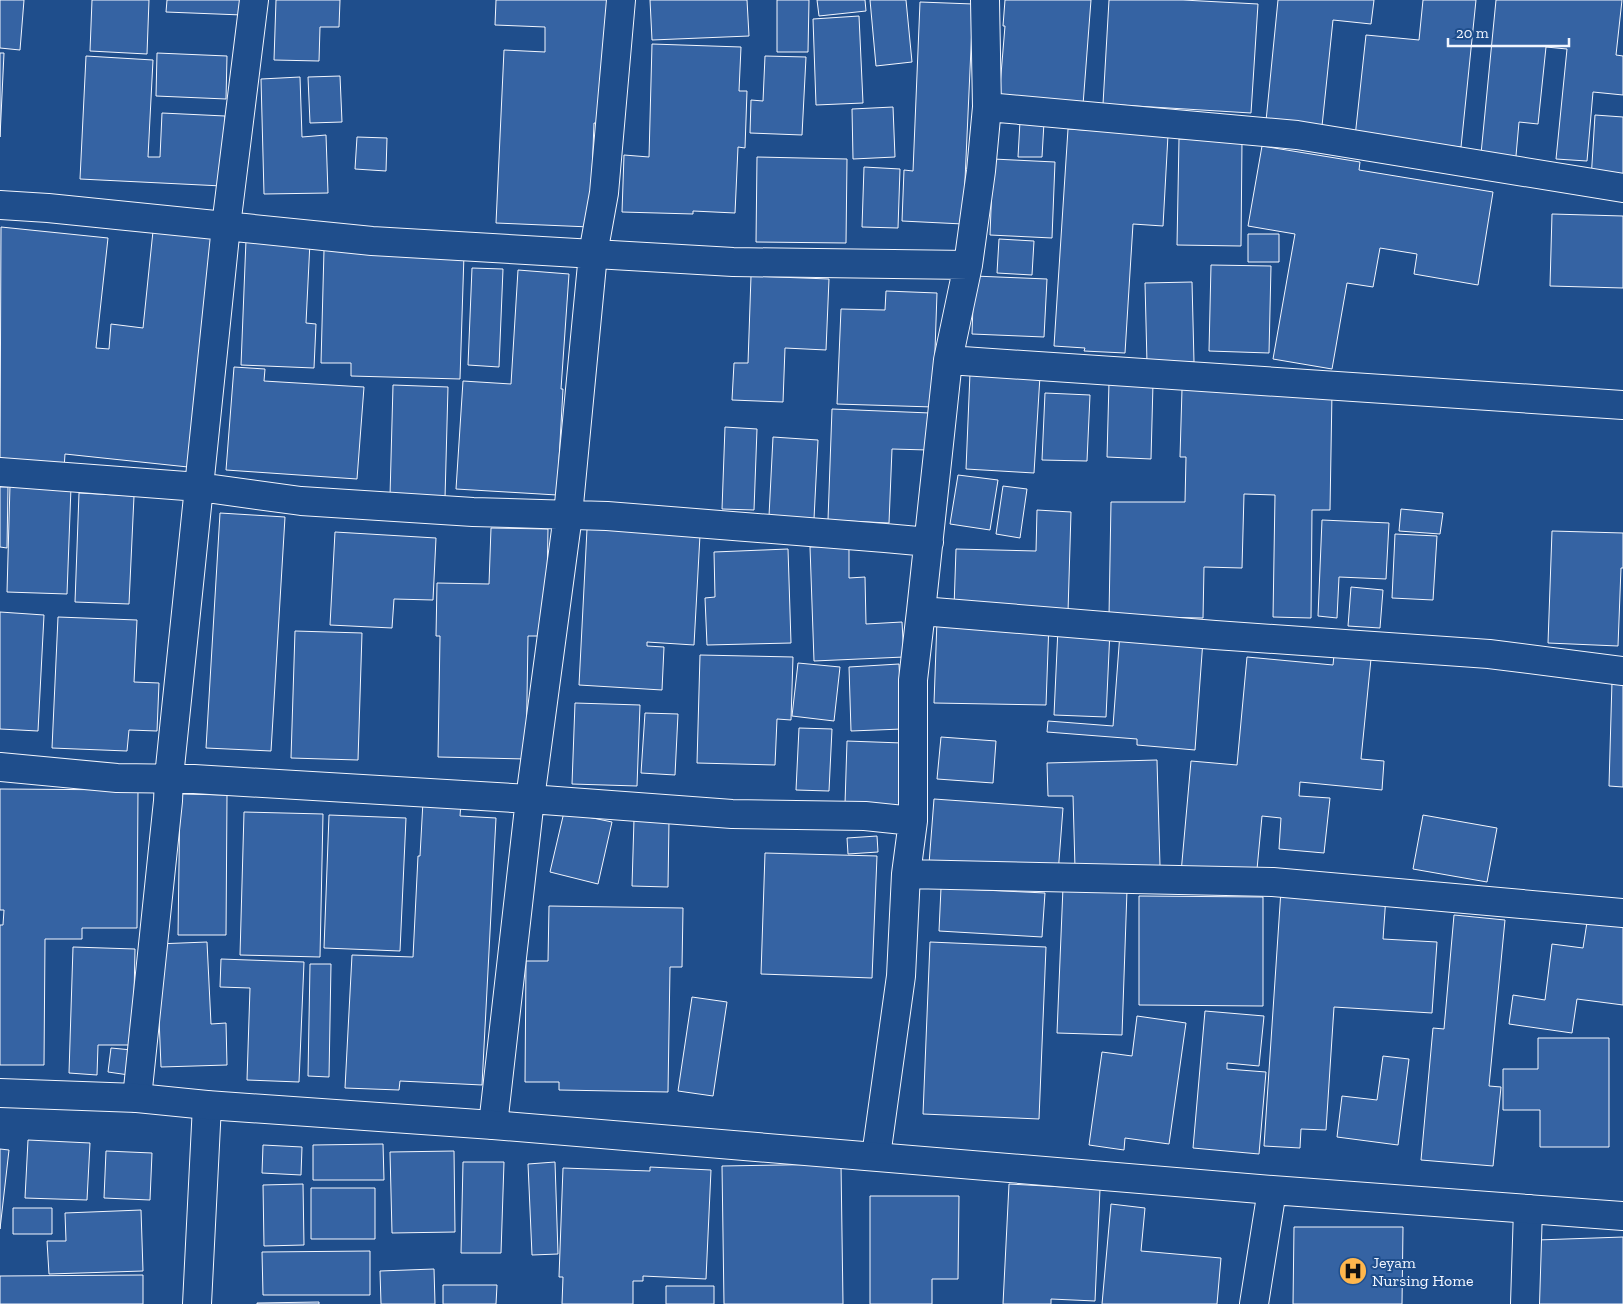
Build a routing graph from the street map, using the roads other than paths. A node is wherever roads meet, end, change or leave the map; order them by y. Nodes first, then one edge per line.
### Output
1 (254, 0) edge
2 (621, 0) edge
3 (985, 0) edge
4 (987, 107) junction
5 (1623, 188) edge
6 (0, 205) edge
7 (226, 226) junction
8 (593, 254) junction
9 (968, 265) junction
10 (948, 360) junction
11 (1623, 405) edge
12 (0, 472) edge
13 (199, 487) junction
14 (568, 515) junction
15 (929, 542) junction
16 (921, 611) junction
17 (1623, 671) edge
18 (0, 767) edge
19 (169, 778) junction
20 (530, 799) junction
21 (913, 821) junction
22 (906, 874) junction
23 (1623, 913) edge
24 (0, 1093) edge
25 (137, 1098) junction
26 (207, 1105) junction
27 (493, 1125) junction
28 (876, 1156) junction
29 (1272, 1190) junction
30 (1528, 1209) junction
31 (1623, 1216) edge
32 (197, 1304) edge
33 (1254, 1304) edge
34 (1525, 1304) edge

1 - 7 street
2 - 8 street
3 - 4 street
4 - 5 street
4 - 9 street
6 - 7 street
7 - 8 street
7 - 13 street
8 - 9 street
8 - 14 street
9 - 10 street
10 - 11 street
10 - 15 street
12 - 13 street
13 - 14 street
13 - 19 street
14 - 15 street
14 - 20 street
15 - 16 street
16 - 17 street
16 - 21 street
18 - 19 street
19 - 20 street
19 - 25 street
20 - 21 street
20 - 27 street
21 - 22 street
22 - 23 street
22 - 28 street
24 - 25 street
25 - 26 street
26 - 27 street
26 - 32 street
27 - 28 street
28 - 29 street
29 - 30 street
29 - 33 street
30 - 31 street
30 - 34 street

